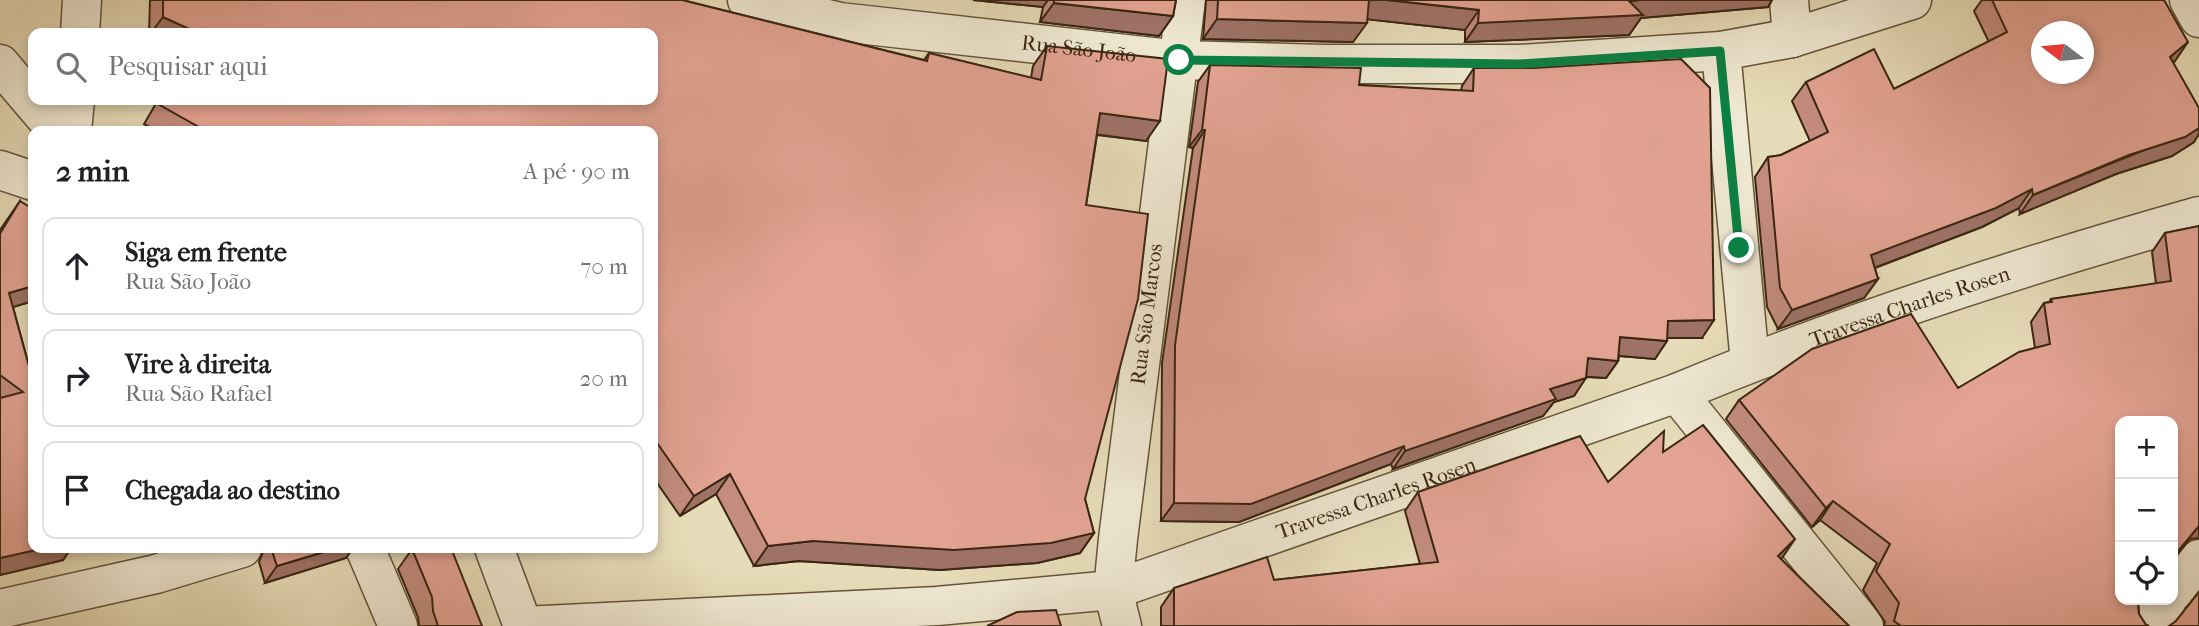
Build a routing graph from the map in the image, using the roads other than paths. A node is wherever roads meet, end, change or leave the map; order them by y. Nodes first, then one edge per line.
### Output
1 (82, 0) edge
2 (747, 0) edge
3 (1186, 0) edge
4 (1789, 0) edge
5 (1912, 0) edge
6 (2189, 0) edge
7 (2199, 18) edge
8 (79, 28) edge
9 (1792, 37) junction
10 (1720, 51) junction
11 (1179, 60) junction
12 (0, 64) edge
13 (28, 97) edge
14 (35, 105) edge
15 (75, 105) edge
16 (53, 126) edge
17 (72, 126) edge
18 (0, 170) edge
19 (28, 179) edge
20 (2199, 216) edge
21 (1750, 363) junction
22 (1676, 393) junction
23 (225, 553) edge
24 (367, 553) edge
25 (496, 553) edge
26 (2199, 559) edge
27 (2178, 586) edge
28 (1112, 590) junction
29 (2163, 605) edge
30 (0, 610) edge
31 (937, 616) edge
32 (398, 626) edge
33 (523, 626) edge
34 (1122, 626) edge
35 (1864, 626) edge
36 (2146, 626) edge

1 - 8 street
2 - 11 street, Rua São João
3 - 11 street, Rua São Marcos
4 - 9 street
5 - 9 street, Rua São João
6 - 7 street
9 - 10 street, Rua São João
10 - 11 street, Rua São João
10 - 21 street
11 - 28 street, Rua São Marcos
12 - 13 street
14 - 16 street
15 - 17 street
18 - 19 street
20 - 21 street, Travessa Charles Rosen
21 - 22 street, Travessa Charles Rosen
22 - 28 street, Travessa Charles Rosen
22 - 35 street
23 - 30 street
24 - 32 street
25 - 33 street
26 - 27 street
28 - 31 street, Travessa Charles Rosen
28 - 34 street, Rua São Marcos
29 - 36 street
31 - 33 street, Travessa Charles Rosen

